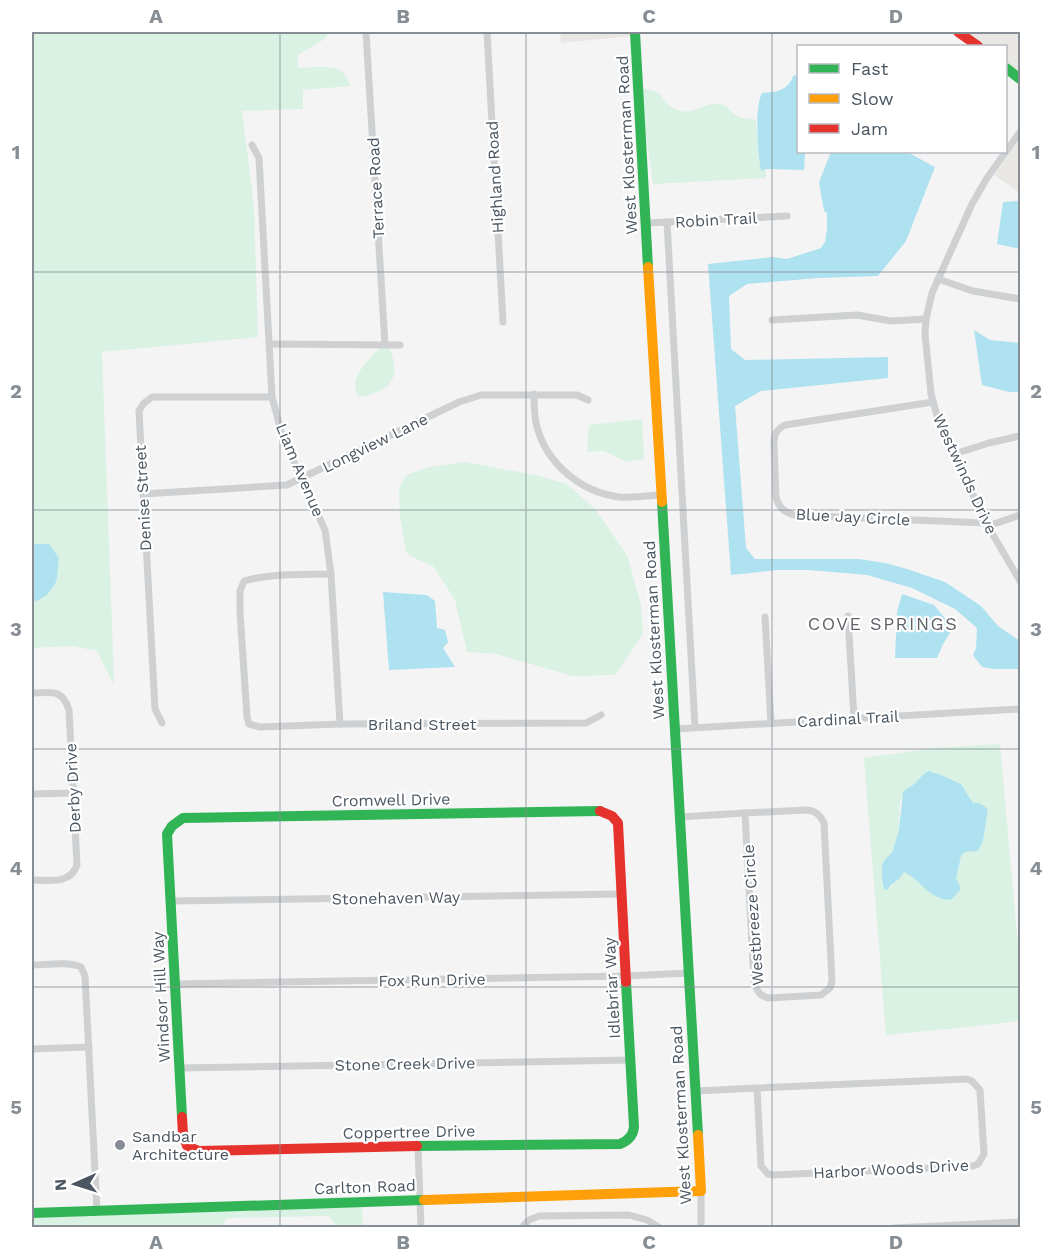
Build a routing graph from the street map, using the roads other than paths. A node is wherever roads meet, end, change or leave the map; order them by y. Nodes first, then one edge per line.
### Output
1 (366, 32) edge
2 (488, 32) edge
3 (635, 32) edge
4 (958, 32) edge
5 (977, 45) edge
6 (1007, 69) edge
7 (1020, 79) edge
8 (1020, 132) edge
9 (252, 145) dead end
10 (1007, 150) edge
11 (1005, 153) edge
12 (787, 216) dead end
13 (666, 222) junction
14 (646, 223) junction
15 (938, 279) junction
16 (1020, 299) edge
17 (926, 319) junction
18 (772, 320) dead end
19 (503, 322) dead end
20 (270, 344) junction
21 (385, 345) junction
22 (400, 345) dead end
23 (534, 394) junction
24 (272, 397) junction
25 (588, 400) dead end
26 (933, 402) junction
27 (1020, 436) edge
28 (954, 454) junction
29 (302, 478) junction
30 (143, 494) junction
31 (661, 495) junction
32 (1020, 515) edge
33 (987, 524) junction
34 (331, 574) junction
35 (1020, 581) edge
36 (848, 616) dead end
37 (765, 617) dead end
38 (32, 693) edge
39 (1020, 709) edge
40 (601, 715) dead end
41 (854, 718) junction
42 (162, 723) dead end
43 (771, 723) junction
44 (340, 724) junction
45 (695, 727) junction
46 (675, 729) junction
47 (73, 793) junction
48 (32, 794) edge
49 (746, 813) junction
50 (680, 817) junction
51 (618, 823) joint
52 (167, 834) joint
53 (32, 880) edge
54 (621, 894) junction
55 (171, 901) junction
56 (32, 965) edge
57 (689, 973) junction
58 (627, 976) junction
59 (175, 984) junction
60 (89, 1047) junction
61 (32, 1049) edge
62 (631, 1060) junction
63 (179, 1068) junction
64 (757, 1088) junction
65 (696, 1091) junction
66 (620, 1144) joint
67 (418, 1147) junction
68 (199, 1151) joint
69 (700, 1191) junction
70 (420, 1200) junction
71 (98, 1211) junction
72 (32, 1213) edge
73 (1020, 1222) edge
74 (963, 1226) edge
75 (421, 1227) edge
76 (521, 1227) edge
77 (660, 1227) edge
78 (700, 1227) edge
79 (894, 1227) edge

1 - 21 street, Terrace Road
2 - 19 street, Highland Road
3 - 14 street, West Klosterman Road
4 - 5 street
6 - 7 street
8 - 10 street, Westwinds Drive
9 - 20 street, Liam Avenue
11 - 15 street, Westwinds Drive
12 - 13 street, Robin Trail
13 - 14 street, Robin Trail
13 - 45 street
14 - 31 street, West Klosterman Road
15 - 16 street
15 - 17 street, Westwinds Drive
17 - 18 street
17 - 26 street, Westwinds Drive
20 - 21 street
20 - 24 street, Liam Avenue
21 - 22 street
23 - 25 street, Longview Lane
23 - 29 street, Longview Lane
23 - 31 street
24 - 29 street, Liam Avenue
24 - 30 street, Denise Street
26 - 28 street, Westwinds Drive
26 - 33 street, Blue Jay Circle
27 - 28 street
28 - 33 street, Westwinds Drive
29 - 30 street, Longview Lane
29 - 34 street, Liam Avenue
30 - 42 street, Denise Street
31 - 46 street, West Klosterman Road
32 - 33 street
33 - 35 street, Westwinds Drive
34 - 44 street, Liam Avenue
34 - 44 street, Briland Street
36 - 41 street
37 - 43 street
38 - 47 street, Derby Drive
39 - 41 street, Cardinal Trail
40 - 44 street, Briland Street
41 - 43 street, Cardinal Trail
43 - 45 street, Cardinal Trail
45 - 46 street, Cardinal Trail
46 - 50 street, West Klosterman Road
47 - 48 street
47 - 53 street, Derby Drive
49 - 49 street, Westbreeze Circle
49 - 50 street
50 - 57 street, West Klosterman Road
51 - 52 street, Cromwell Drive
51 - 54 street, Idlebriar Way
52 - 55 street, Windsor Hill Way
54 - 55 street, Stonehaven Way
54 - 58 street, Idlebriar Way
55 - 59 street, Windsor Hill Way
56 - 60 street
57 - 58 street, Fox Run Drive
57 - 65 street, West Klosterman Road
58 - 59 street, Fox Run Drive
58 - 62 street, Idlebriar Way
59 - 63 street, Windsor Hill Way
60 - 61 street
60 - 71 street
62 - 63 street, Stone Creek Drive
62 - 66 street, Idlebriar Way
63 - 68 street, Windsor Hill Way
64 - 64 street, Harbor Woods Drive
64 - 65 street, Harbor Woods Drive
65 - 69 street, West Klosterman Road
66 - 67 street, Coppertree Drive
67 - 68 street, Coppertree Drive
67 - 70 street
69 - 70 street, Carlton Road
69 - 78 street, West Klosterman Road
70 - 71 street, Carlton Road
70 - 75 street
71 - 72 street, Carlton Road
73 - 74 street
74 - 79 street
76 - 77 street

